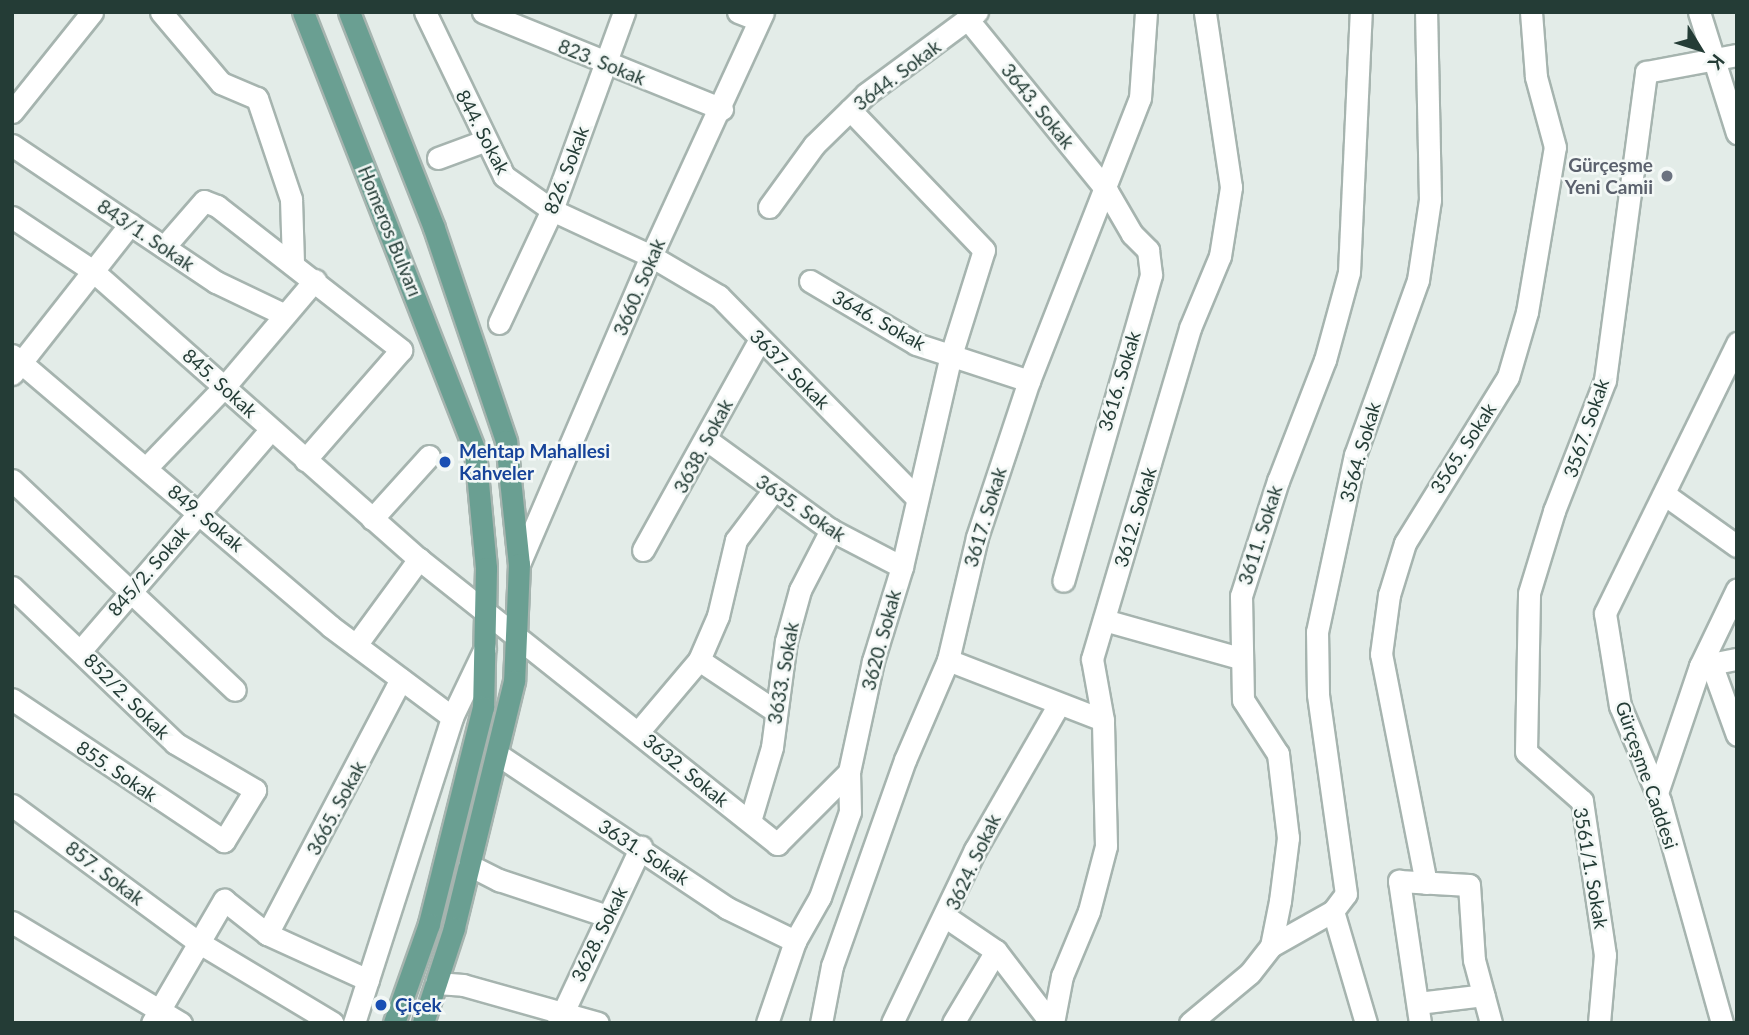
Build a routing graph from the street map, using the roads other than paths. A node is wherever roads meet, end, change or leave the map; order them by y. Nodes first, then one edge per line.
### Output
1 (161, 12) edge
2 (303, 12) edge
3 (349, 12) edge
4 (425, 12) edge
5 (483, 12) edge
6 (624, 12) edge
7 (738, 12) edge
8 (1146, 12) edge
9 (1205, 12) edge
10 (1361, 12) edge
11 (1426, 12) edge
12 (1531, 12) edge
13 (1699, 12) edge
14 (80, 16) edge
15 (761, 16) edge
16 (973, 17) edge
17 (1737, 55) edge
18 (1712, 60) junction
19 (606, 64) junction
20 (15, 104) edge
21 (722, 109) junction
22 (850, 110) junction
23 (1737, 133) edge
24 (484, 141) junction
25 (12, 145) edge
26 (438, 158) dead end
27 (1107, 191) junction
28 (769, 207) dead end
29 (552, 210) junction
30 (12, 216) edge
31 (130, 224) junction
32 (164, 247) junction
33 (652, 256) junction
34 (293, 263) junction
35 (93, 271) junction
36 (315, 280) junction
37 (810, 281) dead end
38 (285, 315) junction
39 (499, 323) dead end
40 (760, 339) junction
41 (1737, 343) edge
42 (951, 355) junction
43 (15, 364) edge
44 (1029, 381) junction
45 (225, 386) junction
46 (271, 429) junction
47 (707, 440) junction
48 (429, 456) dead end
49 (305, 460) junction
50 (146, 468) junction
51 (12, 480) edge
52 (773, 491) junction
53 (1664, 494) junction
54 (917, 498) junction
55 (200, 512) junction
56 (372, 519) junction
57 (831, 530) junction
58 (1737, 546) edge
59 (643, 550) dead end
60 (419, 559) junction
61 (519, 564) junction
62 (902, 567) junction
63 (1063, 581) dead end
64 (1737, 589) edge
65 (130, 591) junction
66 (14, 593) edge
67 (486, 613) junction
68 (1104, 620) junction
69 (516, 632) junction
70 (356, 645) junction
71 (486, 646) junction
72 (81, 650) junction
73 (1239, 658) junction
74 (1737, 659) edge
75 (699, 660) junction
76 (948, 660) junction
77 (1706, 666) junction
78 (401, 679) junction
79 (235, 690) dead end
80 (1530, 695) joint
81 (12, 699) edge
82 (1059, 704) junction
83 (775, 710) junction
84 (452, 717) junction
85 (1103, 720) junction
86 (639, 731) junction
87 (1737, 735) edge
88 (497, 754) junction
89 (849, 772) junction
90 (1657, 793) junction
91 (12, 805) edge
92 (750, 821) junction
93 (224, 841) joint
94 (641, 847) junction
95 (469, 864) junction
96 (1426, 883) junction
97 (1339, 903) junction
98 (607, 916) junction
99 (946, 917) junction
100 (12, 922) edge
101 (267, 934) junction
102 (795, 941) junction
103 (198, 942) junction
104 (1271, 946) junction
105 (996, 951) junction
106 (368, 980) junction
107 (436, 983) junction
108 (1484, 995) junction
109 (1419, 1013) edge
110 (155, 1016) edge
111 (560, 1016) edge
112 (181, 1023) edge
113 (333, 1023) edge
114 (354, 1023) edge
115 (394, 1023) edge
116 (423, 1023) edge
117 (598, 1023) edge
118 (767, 1023) edge
119 (821, 1023) edge
120 (892, 1023) edge
121 (953, 1023) edge
122 (1052, 1023) edge
123 (1190, 1023) edge
124 (1366, 1023) edge
125 (1490, 1023) edge
126 (1599, 1023) edge
127 (1722, 1023) edge

1 - 34 street
2 - 67 main road, Homeros Bulvarı
3 - 61 main road, Homeros Bulvarı
4 - 24 street, 844. Sokak
5 - 19 street, 823. Sokak
6 - 19 street, 826. Sokak
7 - 15 street
8 - 27 street, 3617. Sokak
9 - 68 street, 3612. Sokak
10 - 73 street, 3611. Sokak
11 - 97 street, 3564. Sokak
12 - 96 street, 3565. Sokak
13 - 18 street
14 - 20 street
15 - 21 street, 3660. Sokak
16 - 22 street, 3644. Sokak
16 - 27 street, 3643. Sokak
17 - 18 street
18 - 23 street
18 - 80 street, 3567. Sokak
19 - 21 street, 823. Sokak
19 - 29 street, 826. Sokak
21 - 33 street, 3660. Sokak
22 - 28 street, 3644. Sokak
22 - 42 street, 3620. Sokak
24 - 26 street
24 - 29 street, 844. Sokak
25 - 31 street, 843/1. Sokak
27 - 44 street, 3617. Sokak
27 - 63 street, 3616. Sokak
29 - 33 street, 844. Sokak
29 - 39 street, 826. Sokak
30 - 35 street, 845. Sokak
31 - 32 street, 843/1. Sokak
31 - 35 street
32 - 34 street
32 - 38 street, 843/1. Sokak
33 - 40 street, 3637. Sokak
33 - 61 street, 3660. Sokak
34 - 36 street
35 - 43 street
35 - 45 street, 845. Sokak
36 - 38 street
36 - 49 street
37 - 42 street, 3646. Sokak
38 - 45 street
40 - 47 street, 3638. Sokak
40 - 54 street, 3637. Sokak
41 - 53 street, Gürçeşme Caddesi
42 - 44 street, 3646. Sokak
42 - 54 street, 3620. Sokak
43 - 50 street, 849. Sokak
44 - 76 street, 3617. Sokak
45 - 46 street, 845. Sokak
45 - 50 street
46 - 49 street, 845. Sokak
46 - 55 street, 845/2. Sokak
47 - 52 street, 3635. Sokak
47 - 59 street, 3638. Sokak
48 - 56 street
49 - 56 street, 845. Sokak
50 - 55 street, 849. Sokak
51 - 65 street
52 - 57 street, 3635. Sokak
52 - 75 street
53 - 58 street
53 - 90 street, Gürçeşme Caddesi
54 - 62 street, 3620. Sokak
55 - 65 street, 845/2. Sokak
55 - 70 street, 849. Sokak
56 - 60 street, 845. Sokak
57 - 62 street, 3635. Sokak
57 - 83 street, 3633. Sokak
60 - 67 street, 845. Sokak
60 - 70 street
61 - 69 main road, Homeros Bulvarı
62 - 89 street, 3620. Sokak
64 - 77 street
65 - 72 street, 845/2. Sokak
65 - 79 street
66 - 72 street, 852/2. Sokak
67 - 69 street, 3632. Sokak
67 - 71 main road, Homeros Bulvarı
68 - 73 street
68 - 85 street, 3612. Sokak
69 - 86 street, 3632. Sokak
69 - 88 main road, Homeros Bulvarı
70 - 78 street, 849. Sokak
71 - 84 street
71 - 115 main road, Homeros Bulvarı
72 - 93 street, 852/2. Sokak
73 - 104 street, 3611. Sokak
74 - 77 street
75 - 83 street
75 - 86 street
76 - 82 street
76 - 119 street, 3617. Sokak
77 - 87 street
77 - 90 street
78 - 84 street
78 - 101 street, 3665. Sokak
80 - 126 street, 3561/1. Sokak
81 - 93 street, 855. Sokak
82 - 85 street
82 - 99 street, 3624. Sokak
83 - 92 street, 3633. Sokak
84 - 106 street
85 - 122 street, 3612. Sokak
86 - 92 street, 3632. Sokak
88 - 94 street, 3631. Sokak
88 - 95 main road, Homeros Bulvarı
89 - 92 street, 3632. Sokak
89 - 102 street, 3620. Sokak
90 - 127 street, Gürçeşme Caddesi
91 - 103 street, 857. Sokak
94 - 98 street, 3628. Sokak
94 - 102 street, 3631. Sokak
95 - 98 street
95 - 107 main road, Homeros Bulvarı
96 - 108 street
96 - 109 street
97 - 104 street
97 - 124 street, 3564. Sokak
98 - 111 street, 3628. Sokak
99 - 105 street
99 - 120 street, 3624. Sokak
100 - 110 street
101 - 103 street
101 - 106 street
102 - 118 street, 3620. Sokak
103 - 110 street
103 - 113 street, 857. Sokak
104 - 123 street, 3611. Sokak
105 - 121 street
105 - 122 street
106 - 114 street
107 - 111 street
107 - 116 main road, Homeros Bulvarı
108 - 109 street
108 - 125 street
110 - 112 street
111 - 117 street

